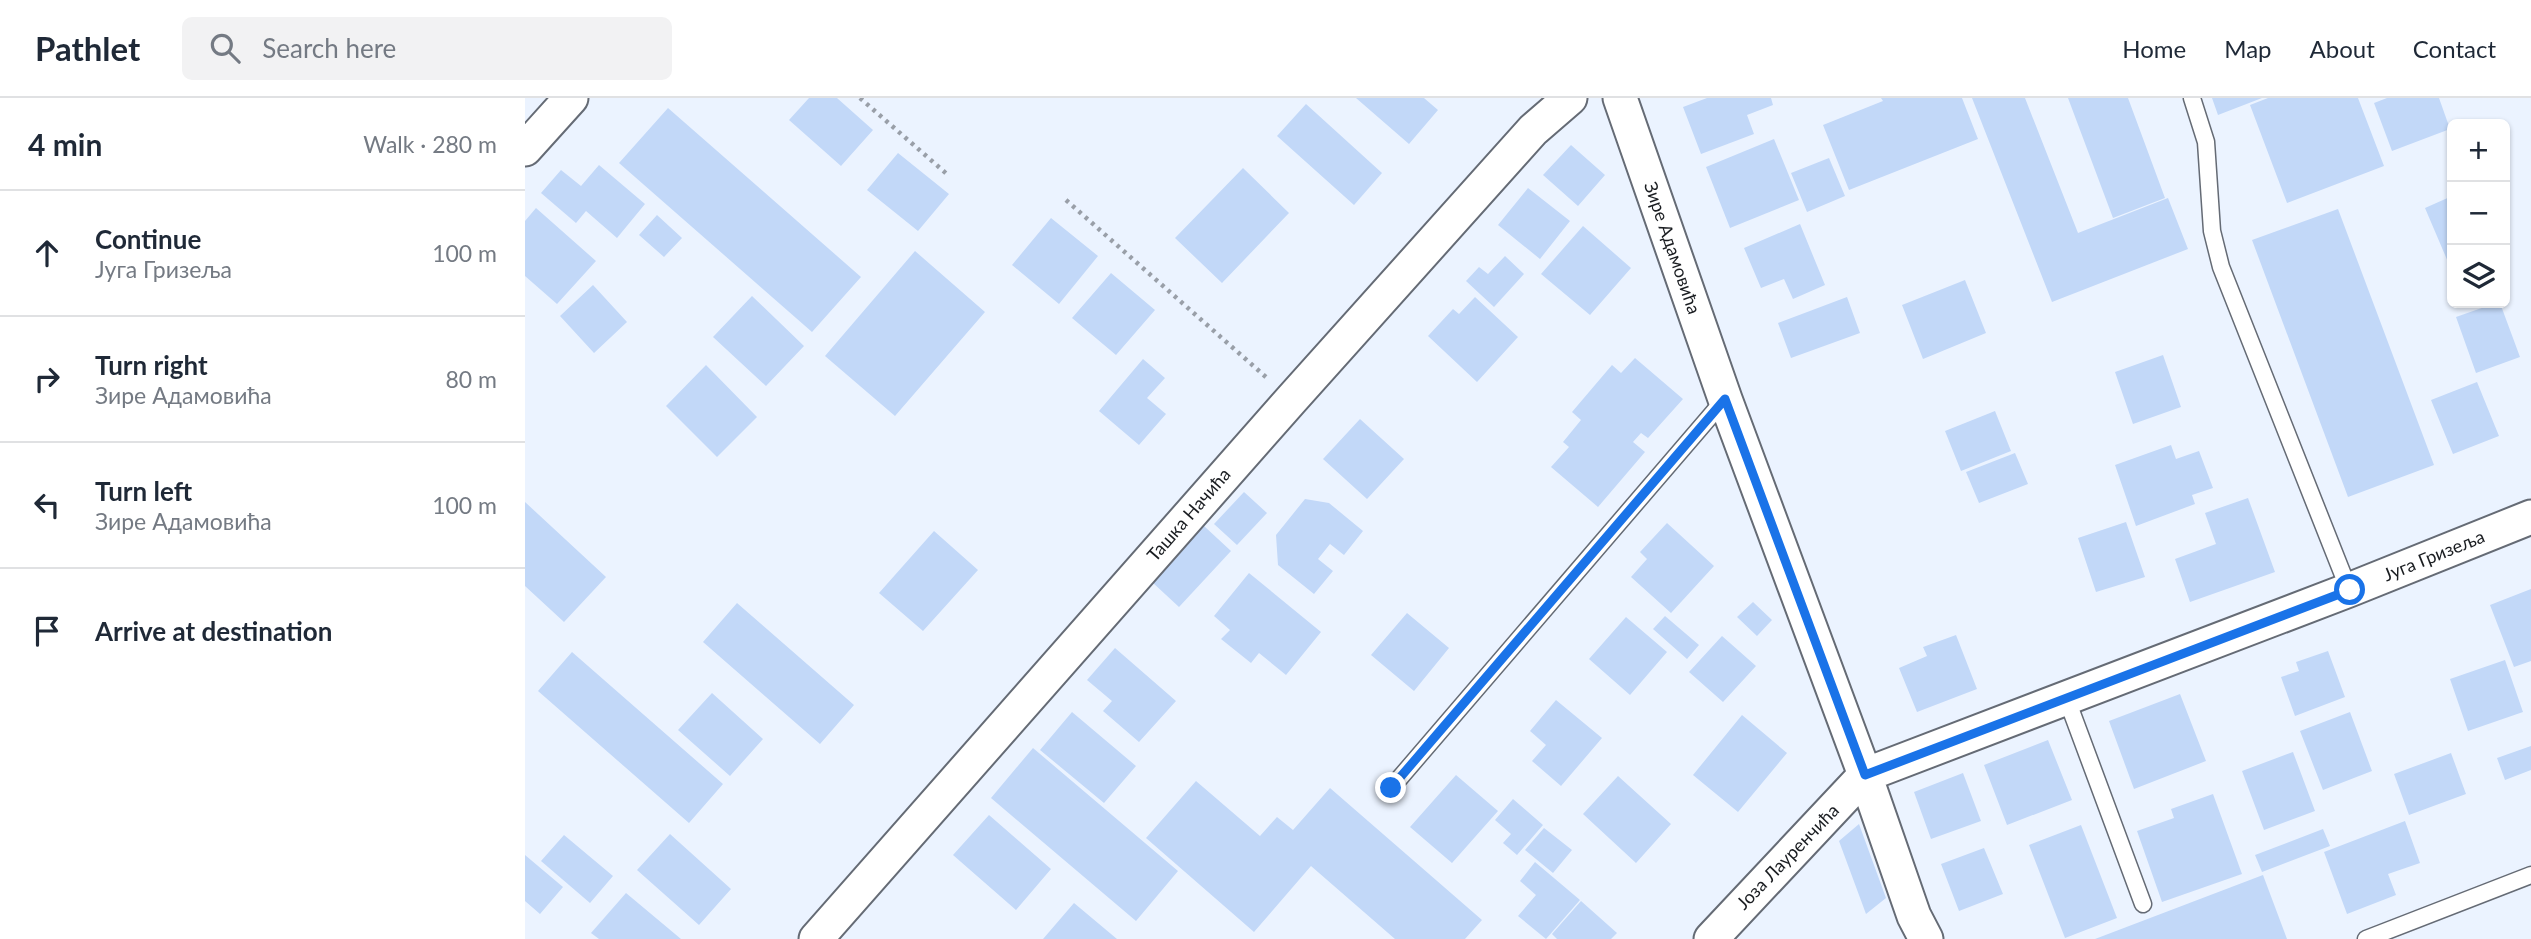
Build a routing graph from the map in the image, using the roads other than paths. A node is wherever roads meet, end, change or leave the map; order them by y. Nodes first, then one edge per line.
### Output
1 (571, 98) edge
2 (1570, 98) edge
3 (1621, 98) edge
4 (2192, 98) edge
5 (525, 149) edge
6 (1725, 399) junction
7 (2531, 517) edge
8 (2350, 590) junction
9 (2066, 697) junction
10 (1865, 775) junction
11 (1391, 788) dead end
12 (2531, 875) edge
13 (2143, 904) dead end
14 (816, 939) edge
15 (1711, 939) edge
16 (1926, 939) edge
17 (2366, 939) edge

1 - 5 street
2 - 14 street, Ташка Начића
3 - 6 street, Зире Адамовића
4 - 8 lane
6 - 10 street, Зире Адамовића
6 - 11 lane
7 - 8 street, Југа Гризеља
8 - 9 street, Југа Гризеља
9 - 10 street, Југа Гризеља
9 - 13 lane
10 - 15 street, Јоза Лауренчића
10 - 16 street, Зире Адамовића
12 - 17 lane

